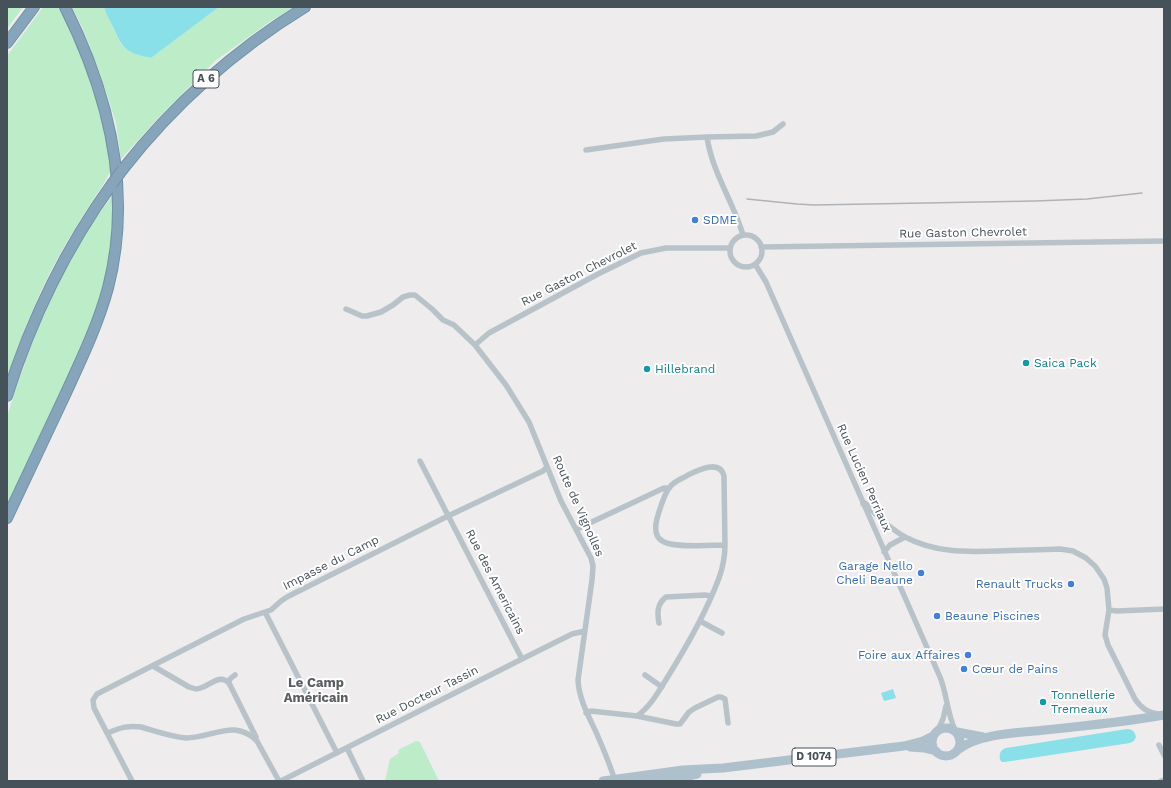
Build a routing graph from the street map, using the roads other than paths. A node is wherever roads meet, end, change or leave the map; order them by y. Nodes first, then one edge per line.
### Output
1 (34, 7) edge
2 (65, 7) edge
3 (305, 7) edge
4 (7, 43) edge
5 (783, 124) dead end
6 (707, 137) junction
7 (586, 150) dead end
8 (743, 235) junction
9 (1164, 241) edge
10 (761, 247) junction
11 (730, 248) junction
12 (755, 264) junction
13 (346, 309) dead end
14 (476, 346) junction
15 (7, 396) edge
16 (420, 461) dead end
17 (547, 467) junction
18 (668, 488) junction
19 (863, 504) junction
20 (448, 516) junction
21 (7, 518) edge
22 (577, 529) junction
23 (904, 537) junction
24 (725, 545) junction
25 (884, 552) junction
26 (711, 596) junction
27 (1164, 609) edge
28 (1108, 610) junction
29 (265, 612) junction
30 (700, 621) junction
31 (659, 623) dead end
32 (585, 631) junction
33 (722, 633) dead end
34 (522, 659) junction
35 (153, 666) junction
36 (235, 675) dead end
37 (645, 675) dead end
38 (229, 683) junction
39 (662, 687) junction
40 (946, 703) junction
41 (586, 713) junction
42 (1164, 715) edge
43 (637, 716) junction
44 (728, 723) dead end
45 (956, 731) junction
46 (108, 733) junction
47 (936, 733) junction
48 (986, 737) junction
49 (258, 741) junction
50 (1159, 745) dead end
51 (904, 746) junction
52 (347, 748) junction
53 (959, 748) junction
54 (936, 751) junction
55 (337, 753) junction
56 (1164, 755) edge
57 (723, 768) junction
58 (615, 780) edge
59 (132, 781) edge
60 (280, 781) edge
61 (363, 781) edge
62 (603, 781) edge
63 (648, 781) edge

1 - 4 highway
2 - 21 highway
3 - 15 highway, A 6, bridge
5 - 6 street
6 - 7 street
6 - 8 street
8 - 10 street
8 - 11 street
9 - 10 street, Rue Gaston Chevrolet
10 - 12 street
11 - 12 street
11 - 14 street, Rue Gaston Chevrolet
12 - 19 street, Rue Lucien Perriaux
13 - 14 street, Route de Vignolles
14 - 17 street, Route de Vignolles
16 - 20 street, Rue des Americains
17 - 20 street, Impasse du Camp
17 - 22 street, Route de Vignolles
18 - 22 street
18 - 24 street
18 - 24 street
19 - 23 street
19 - 25 street, Rue Lucien Perriaux
20 - 29 street, Impasse du Camp
20 - 34 street, Rue des Americains
22 - 32 street, Route de Vignolles
23 - 25 street
23 - 28 street
24 - 26 street
25 - 40 street, Rue Lucien Perriaux
26 - 30 street
26 - 31 street
27 - 28 street
28 - 42 street
29 - 35 street, Impasse du Camp
29 - 55 street
30 - 33 street
30 - 39 street
32 - 34 street, Rue Docteur Tassin
32 - 41 street, Route de Vignolles
34 - 52 street, Rue Docteur Tassin
35 - 38 street
35 - 46 street, Impasse du Camp
36 - 38 street
37 - 39 street
38 - 49 street
39 - 43 street
40 - 45 street, Rue Lucien Perriaux
40 - 47 street, Rue Lucien Perriaux
41 - 43 street
41 - 58 street, Route de Vignolles
42 - 48 main road
43 - 44 street
45 - 47 main road
45 - 48 main road
45 - 53 main road
46 - 49 street
46 - 59 street
47 - 51 main road, D 1074
47 - 54 main road
48 - 53 main road
49 - 60 street
50 - 56 street
51 - 54 main road, D 1074
51 - 57 main road, D 1074
52 - 55 street, Rue Docteur Tassin
52 - 61 street
53 - 54 main road
55 - 60 street, Rue Docteur Tassin
57 - 58 main road, D 1074
57 - 63 main road, D 1074
58 - 62 main road, D 1074

